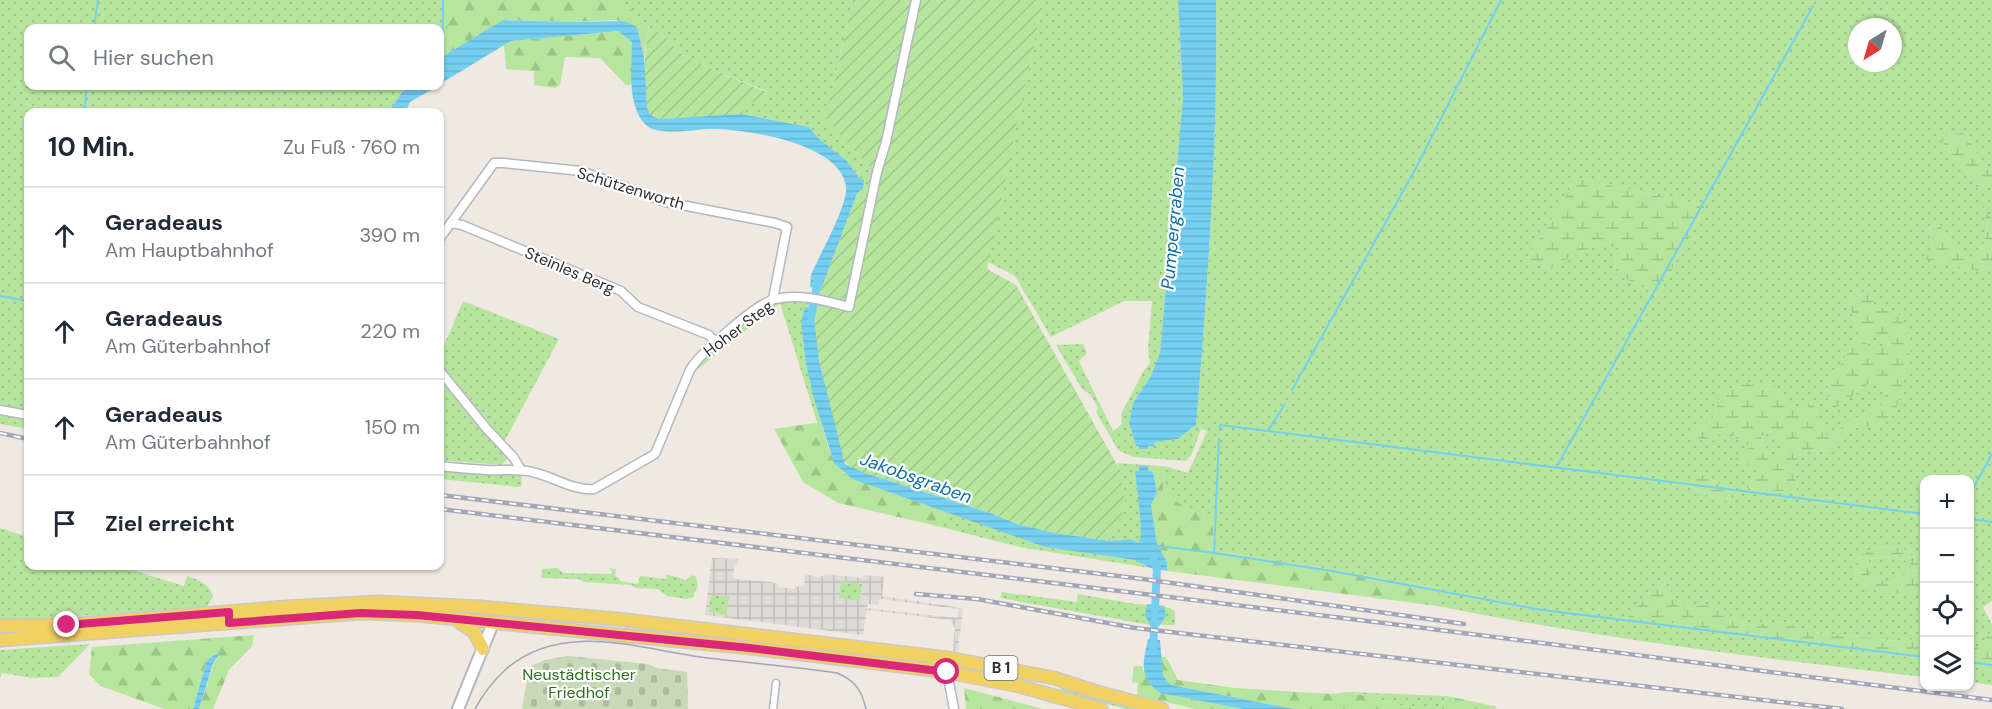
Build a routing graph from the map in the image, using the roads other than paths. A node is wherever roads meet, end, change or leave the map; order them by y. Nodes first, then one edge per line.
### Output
1 (916, 0) edge
2 (451, 223) junction
3 (444, 233) edge
4 (773, 299) junction
5 (715, 342) junction
6 (444, 376) edge
7 (0, 410) edge
8 (24, 414) edge
9 (444, 466) edge
10 (521, 470) junction
11 (499, 609) junction
12 (229, 618) junction
13 (448, 618) junction
14 (493, 623) junction
15 (0, 626) edge
16 (0, 640) edge
17 (483, 649) junction
18 (948, 658) junction
19 (947, 672) junction
20 (1054, 678) junction
21 (776, 683) dead end
22 (1050, 695) junction
23 (458, 709) edge
24 (773, 709) edge
25 (954, 709) edge
26 (1101, 709) edge
27 (1162, 709) edge

1 - 4 street, Hoher Steg
2 - 3 street, Schützenworth
2 - 4 street, Schützenworth
2 - 5 street, Steinles Berg
4 - 5 street, Hoher Steg
5 - 10 street, Hoher Steg
6 - 10 street
7 - 8 street
9 - 10 street, Hoher Steg
11 - 12 main road, B 1
11 - 14 main road
11 - 18 main road, B 1
12 - 13 main road, B 1
12 - 15 main road
12 - 16 main road, B 1
13 - 14 main road, B 1
13 - 17 main road
14 - 17 street
14 - 19 main road, B 1
17 - 23 street
18 - 19 main road
18 - 20 main road, B 1
19 - 22 main road, B 1
19 - 25 street
20 - 22 main road
20 - 27 main road, B 1
21 - 24 street
22 - 26 main road, B 1

